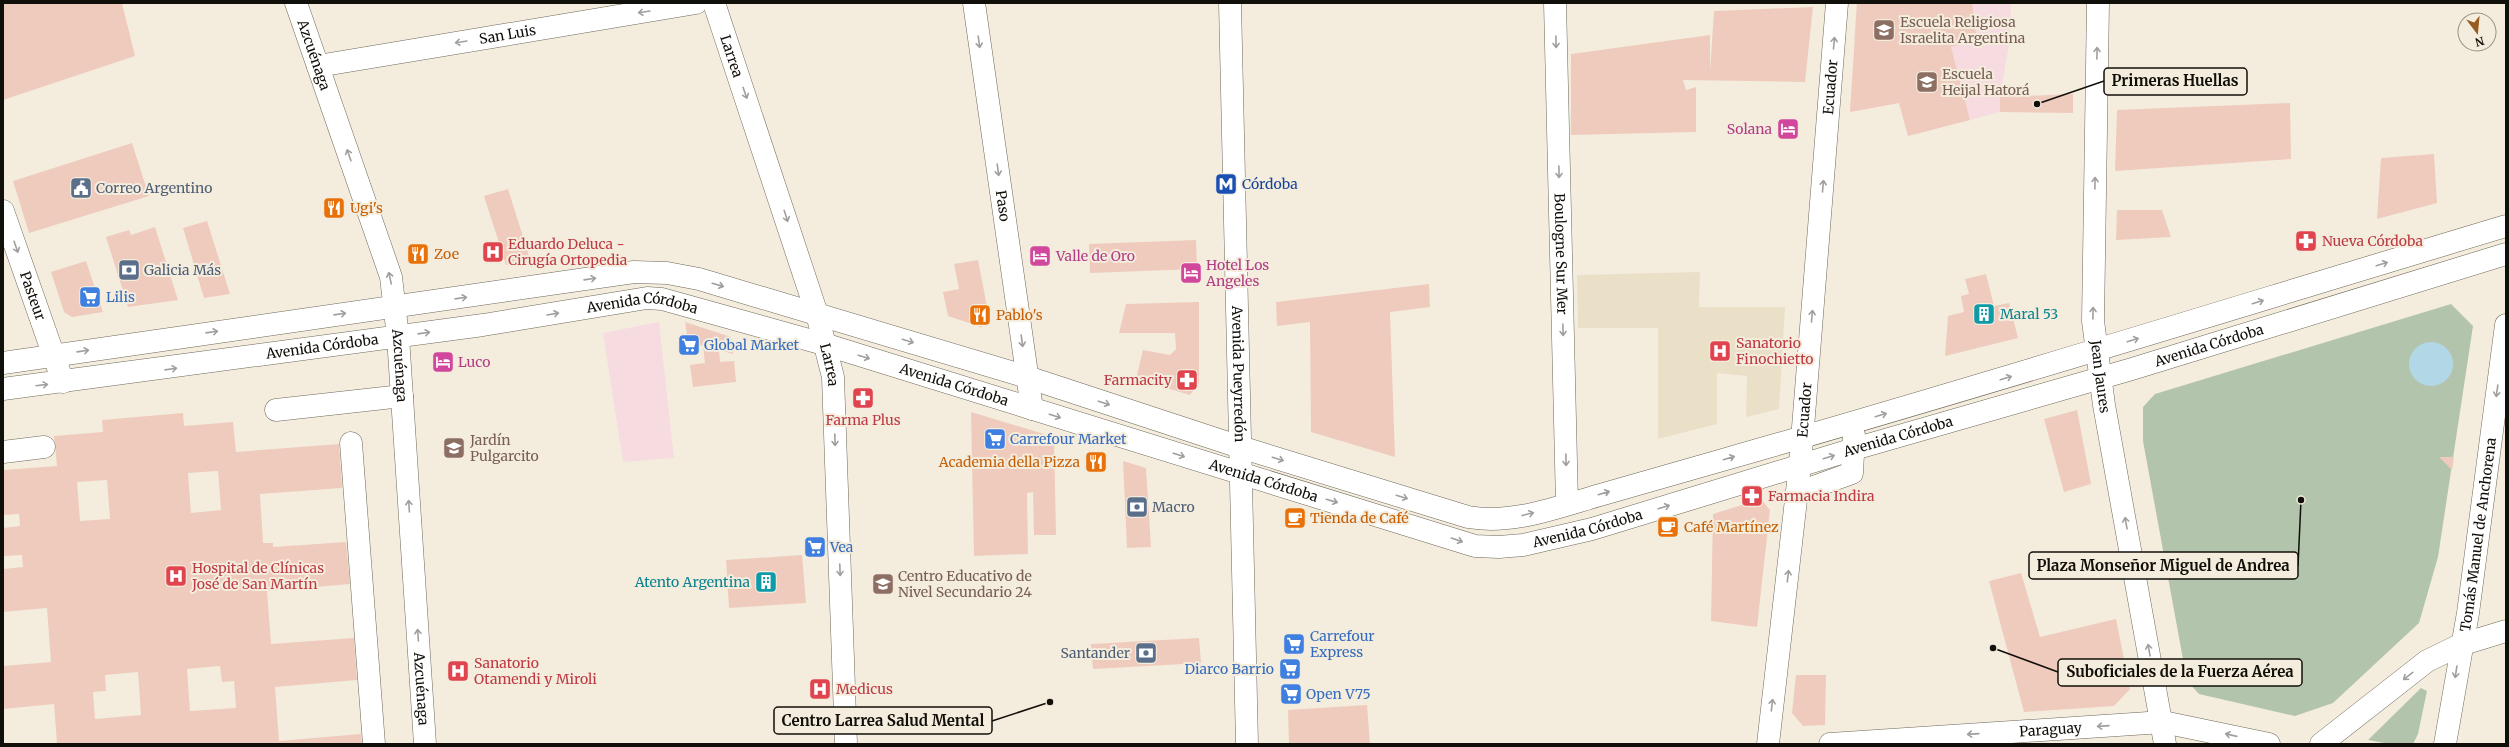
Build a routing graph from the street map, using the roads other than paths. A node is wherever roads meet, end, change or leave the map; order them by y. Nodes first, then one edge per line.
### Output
1 (296, 3) edge
2 (696, 3) edge
3 (714, 3) edge
4 (974, 3) edge
5 (1230, 3) edge
6 (1555, 3) edge
7 (1837, 3) edge
8 (2098, 3) edge
9 (318, 66) junction
10 (3, 211) edge
11 (2506, 226) edge
12 (2506, 254) edge
13 (395, 307) junction
14 (817, 314) junction
15 (2506, 325) edge
16 (398, 337) junction
17 (826, 346) junction
18 (2096, 352) junction
19 (54, 355) junction
20 (3, 363) edge
21 (1027, 377) junction
22 (2100, 378) junction
23 (63, 382) junction
24 (3, 389) edge
25 (402, 396) junction
26 (1032, 409) junction
27 (276, 410) dead end
28 (1854, 423) junction
29 (1803, 438) junction
30 (351, 443) dead end
31 (1240, 447) junction
32 (44, 448) dead end
33 (1854, 449) junction
34 (3, 452) edge
35 (1800, 465) junction
36 (1241, 475) junction
37 (1797, 492) junction
38 (1567, 504) junction
39 (2506, 631) edge
40 (2460, 645) junction
41 (2162, 722) junction
42 (374, 744) edge
43 (425, 744) edge
44 (846, 744) edge
45 (1247, 744) edge
46 (1768, 744) edge
47 (1830, 744) edge
48 (2165, 744) edge
49 (2269, 744) edge
50 (2321, 744) edge
51 (2445, 744) edge

1 - 9 street, Azcuénaga
2 -> 9 street, San Luis
3 -> 14 street, Larrea
4 -> 21 street, Paso
5 - 31 street, Avenida Pueyrredón
6 -> 38 street, Boulogne Sur Mer
29 -> 7 street, Ecuador
18 -> 8 street, Jean Jaures
13 -> 9 street, Azcuénaga
10 -> 19 street, Pasteur
18 -> 11 street, Avenida Córdoba
12 - 22 street, Avenida Córdoba
13 -> 14 street, Avenida Córdoba
13 - 16 street, Azcuénaga
19 -> 13 street, Avenida Córdoba
14 - 17 street, Larrea
14 -> 21 street, Avenida Córdoba
15 -> 40 street, Tomás Manuel de Anchorena
16 -> 17 street, Avenida Córdoba
23 -> 16 street, Avenida Córdoba
16 - 25 street, Azcuénaga
17 -> 26 street, Avenida Córdoba
17 -> 44 street, Larrea
18 - 22 street, Jean Jaures
28 -> 18 street, Avenida Córdoba
19 - 20 street, Avenida Córdoba
19 - 23 street, Pasteur
21 - 26 street, Paso
21 -> 31 street, Avenida Córdoba
22 - 33 street, Avenida Córdoba
41 -> 22 street, Jean Jaures
24 -> 23 street, Avenida Córdoba
25 - 27 street
43 -> 25 street, Azcuénaga
26 -> 36 street, Avenida Córdoba
28 - 29 street, Avenida Córdoba
28 - 33 street
29 - 35 street, Ecuador
38 -> 29 street, Avenida Córdoba
30 - 42 street
31 - 36 street, Avenida Pueyrredón
31 -> 38 street, Avenida Córdoba
32 - 34 street
35 -> 33 street, Avenida Córdoba
33 - 37 street
36 -> 35 street, Avenida Córdoba
35 - 37 street, Ecuador
36 - 45 street, Avenida Pueyrredón
46 -> 37 street, Ecuador
39 - 40 street
40 -> 50 street
40 -> 51 street, Tomás Manuel de Anchorena
41 -> 47 street, Paraguay
41 - 48 street, Jean Jaures
49 -> 41 street, Paraguay

